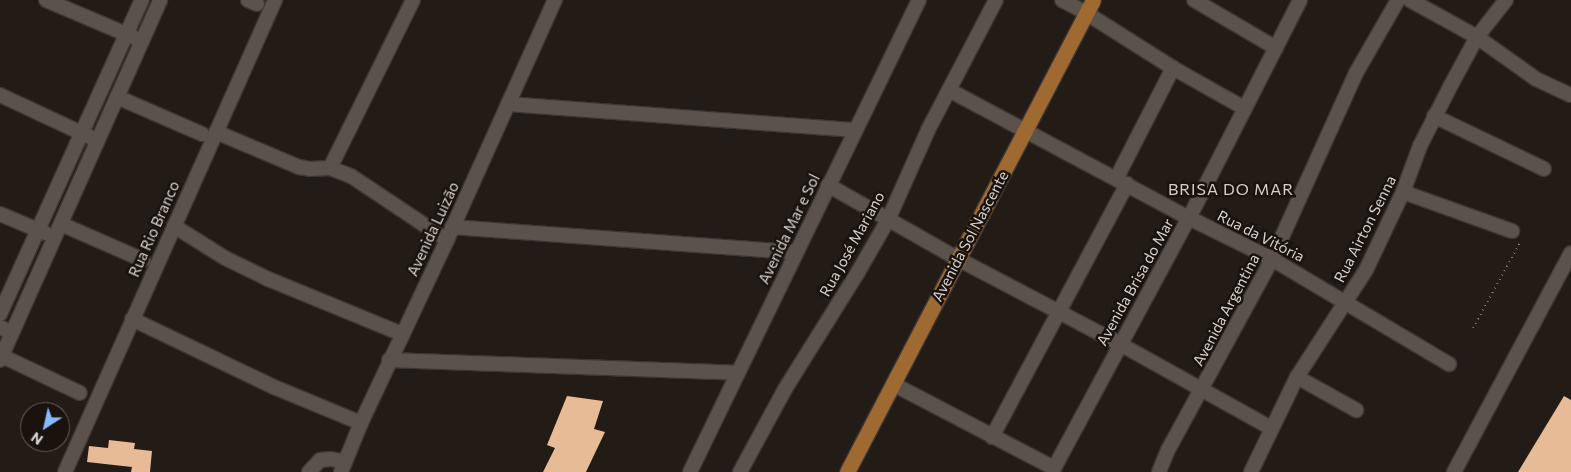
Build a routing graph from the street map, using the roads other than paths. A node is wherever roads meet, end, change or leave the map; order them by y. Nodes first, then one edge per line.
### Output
1 (46, 0) edge
2 (142, 0) edge
3 (160, 0) edge
4 (274, 0) edge
5 (413, 0) edge
6 (555, 0) edge
7 (919, 0) edge
8 (996, 0) edge
9 (1062, 0) edge
10 (1194, 0) edge
11 (1300, 0) edge
12 (1398, 0) edge
13 (1410, 0) edge
14 (1506, 0) edge
15 (1090, 6) edge
16 (126, 34) junction
17 (1477, 36) junction
18 (142, 41) junction
19 (1276, 48) junction
20 (1173, 68) junction
21 (948, 90) junction
22 (0, 95) edge
23 (1571, 95) edge
24 (117, 97) junction
25 (508, 104) junction
26 (1244, 108) junction
27 (1434, 116) junction
28 (855, 130) junction
29 (1025, 132) junction
30 (82, 133) junction
31 (209, 133) junction
32 (98, 140) junction
33 (330, 168) junction
34 (1544, 169) dead end
35 (1121, 182) junction
36 (828, 185) junction
37 (1403, 192) junction
38 (0, 214) edge
39 (1189, 218) junction
40 (888, 220) junction
41 (60, 224) junction
42 (174, 226) junction
43 (38, 230) junction
44 (1512, 232) road end
45 (450, 234) junction
46 (54, 238) junction
47 (795, 252) junction
48 (1571, 253) edge
49 (958, 259) junction
50 (1272, 259) junction
51 (143, 260) dead end
52 (1346, 301) junction
53 (1058, 312) junction
54 (0, 314) edge
55 (132, 319) junction
56 (6, 330) edge
57 (402, 334) junction
58 (1120, 344) junction
59 (1, 358) edge
60 (389, 360) junction
61 (1449, 364) dead end
62 (738, 373) junction
63 (1297, 377) junction
64 (893, 384) junction
65 (1201, 391) junction
66 (80, 393) dead end
67 (1356, 410) dead end
68 (361, 423) junction
69 (1271, 428) junction
70 (992, 437) junction
71 (343, 467) edge
72 (1053, 470) edge
73 (65, 472) edge
74 (310, 472) edge
75 (690, 472) edge
76 (740, 472) edge
77 (847, 472) edge
78 (1159, 472) edge
79 (1252, 472) edge
80 (1454, 472) edge

1 - 16 street
2 - 16 street
3 - 18 street
4 - 31 street, Rua Rio Branco
5 - 33 street
6 - 25 street, Avenida Luizão
7 - 28 street, Avenida Mar e Sol
8 - 21 street, Rua José Mariano
9 - 15 street
10 - 19 street
11 - 19 street, Avenida Brisa do Mar
12 - 50 street, Avenida Argentina
13 - 17 street
14 - 17 street, Rua Airton Senna
15 - 20 street
15 - 29 main road, Avenida Sol Nascente
16 - 18 street
16 - 30 street
17 - 23 street
17 - 27 street, Rua Airton Senna
18 - 24 street
19 - 26 street, Avenida Brisa do Mar
20 - 26 street
20 - 35 street
21 - 29 street, Rua da Vitória
21 - 40 street, Rua José Mariano
22 - 30 street
24 - 31 street
24 - 32 street
25 - 28 street
25 - 45 street, Avenida Luizão
26 - 39 street, Avenida Brisa do Mar
27 - 34 street
27 - 37 street, Rua Airton Senna
28 - 36 street, Avenida Mar e Sol
29 - 35 street, Rua da Vitória
29 - 49 main road, Avenida Sol Nascente
30 - 32 street
30 - 43 street
31 - 33 street
31 - 42 street, Rua Rio Branco
32 - 41 street
33 - 45 street
35 - 39 street, Rua da Vitória
35 - 53 street
36 - 40 street
36 - 47 street, Avenida Mar e Sol
37 - 44 street
37 - 52 street, Rua Airton Senna
38 - 43 street
39 - 50 street, Rua da Vitória
39 - 58 street, Avenida Brisa do Mar
40 - 49 street
40 - 76 street, Rua José Mariano
41 - 46 street
41 - 51 street
42 - 55 street, Rua Rio Branco
42 - 57 street
43 - 46 street
43 - 54 street
45 - 47 street
45 - 57 street, Avenida Luizão
46 - 56 street
47 - 62 street, Avenida Mar e Sol
48 - 80 street
49 - 53 street
49 - 64 main road, Avenida Sol Nascente
50 - 52 street, Rua da Vitória
50 - 65 street, Avenida Argentina
52 - 61 street, Rua da Vitória
52 - 63 street, Rua Airton Senna
53 - 58 street
53 - 70 street
55 - 68 street
55 - 73 street, Rua Rio Branco
56 - 59 street
57 - 60 street, Avenida Luizão
58 - 65 street
58 - 72 street, Avenida Brisa do Mar
59 - 66 street
60 - 62 street
60 - 68 street, Avenida Luizão
62 - 75 street, Avenida Mar e Sol
63 - 67 street
63 - 69 street, Rua Airton Senna
64 - 70 street
64 - 77 main road, Avenida Sol Nascente
65 - 69 street
65 - 78 street, Avenida Argentina
68 - 71 street, Avenida Luizão
69 - 79 street, Rua Airton Senna
70 - 72 street
71 - 74 street

